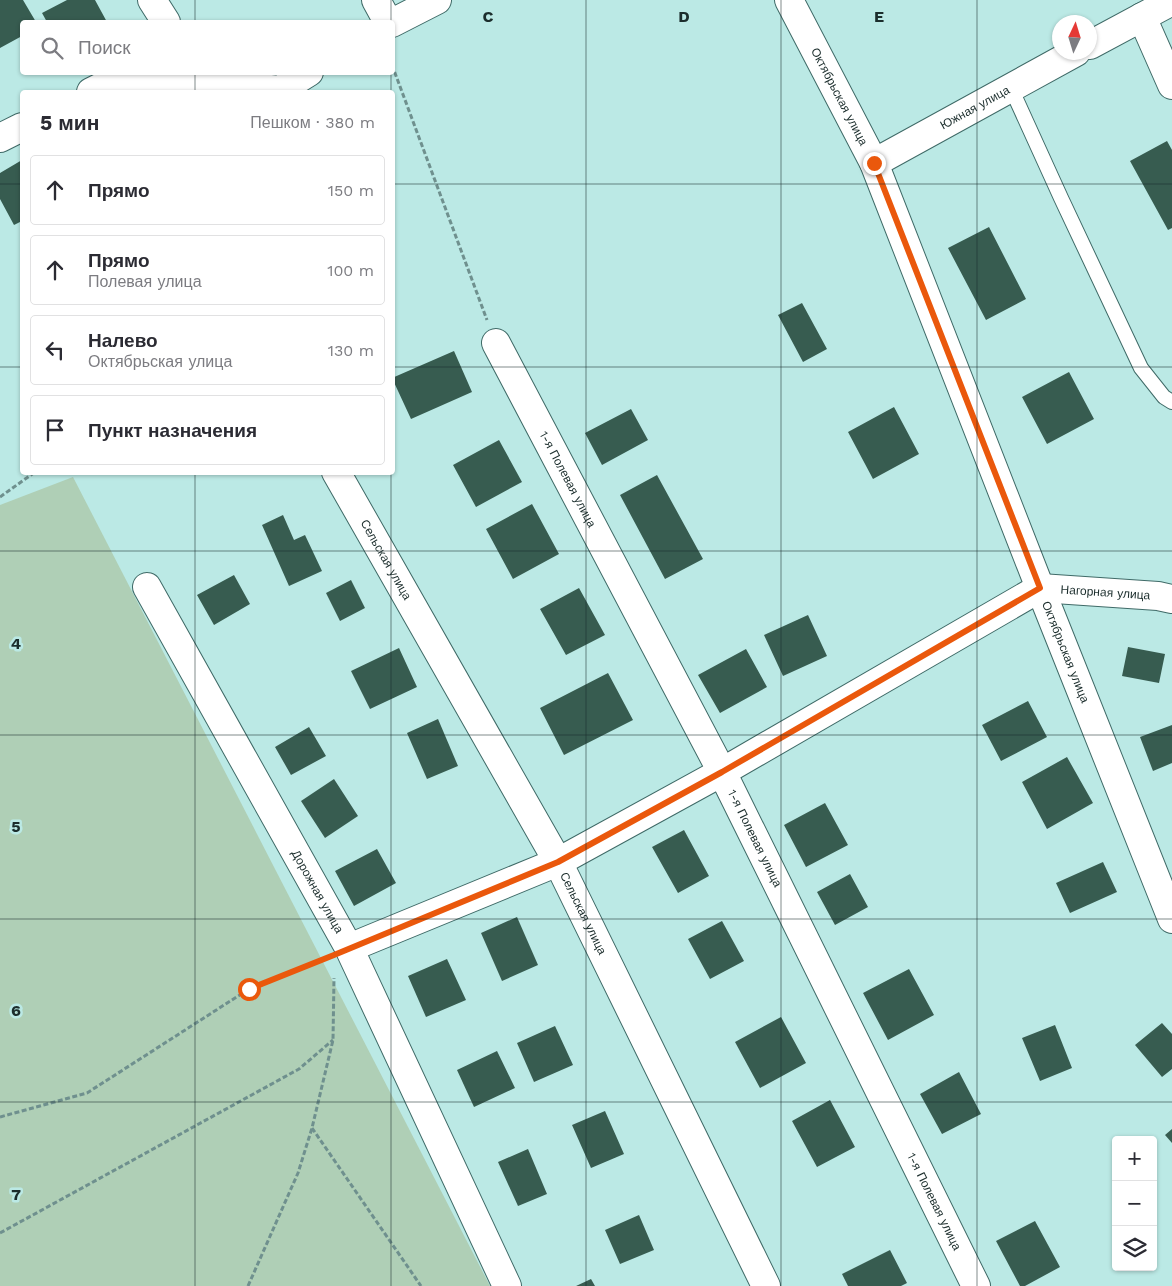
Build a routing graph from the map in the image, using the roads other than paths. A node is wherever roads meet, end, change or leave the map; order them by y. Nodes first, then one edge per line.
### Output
1 (152, 0) edge
2 (376, 0) edge
3 (436, 0) edge
4 (790, 0) edge
5 (1172, 1) edge
6 (1142, 16) junction
7 (165, 20) edge
8 (387, 20) edge
9 (395, 20) edge
10 (1097, 41) edge
11 (1062, 60) edge
12 (304, 75) edge
13 (199, 77) edge
14 (1172, 85) edge
15 (1011, 88) junction
16 (95, 90) edge
17 (280, 90) edge
18 (280, 90) edge
19 (20, 128) edge
20 (0, 138) edge
21 (874, 163) junction
22 (496, 343) road end
23 (1172, 402) edge
24 (338, 475) edge
25 (148, 587) dead end
26 (1040, 588) junction
27 (1172, 600) edge
28 (722, 772) junction
29 (558, 862) junction
30 (1172, 919) edge
31 (342, 952) junction
32 (507, 1286) edge
33 (766, 1286) edge
34 (976, 1286) edge

1 - 7 street
2 - 8 street
3 - 9 street
4 - 21 street, Октябрьская улица
5 - 6 street
6 - 10 street
6 - 14 street
11 - 15 street, Южная улица
12 - 18 street
13 - 16 street
13 - 17 street
15 - 21 street, Южная улица
15 - 23 lane
19 - 20 street
21 - 26 street, Октябрьская улица
22 - 28 street, 1-я Полевая улица
24 - 29 street, Сельская улица
25 - 31 street, Дорожная улица
26 - 27 street, Нагорная улица
26 - 28 street
26 - 30 street, Октябрьская улица
28 - 29 street
28 - 34 street, 1-я Полевая улица
29 - 31 street
29 - 33 street, Сельская улица
31 - 32 street, Дорожная улица

